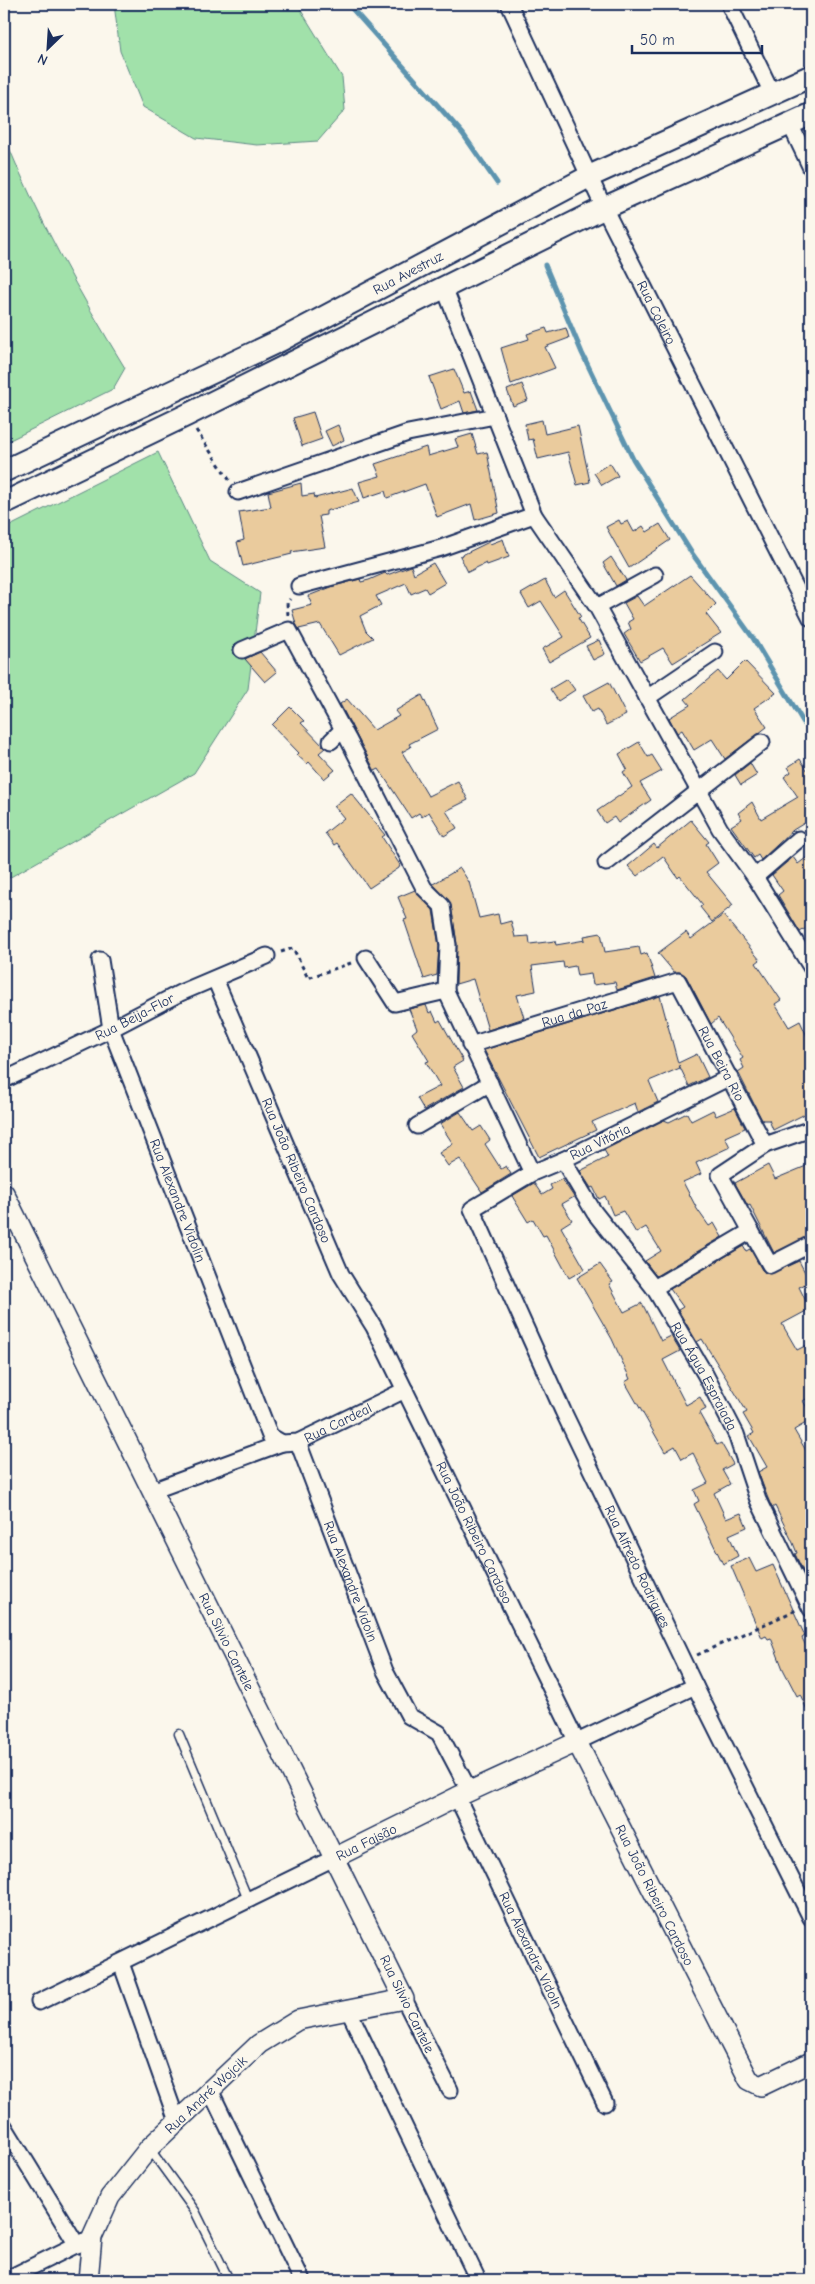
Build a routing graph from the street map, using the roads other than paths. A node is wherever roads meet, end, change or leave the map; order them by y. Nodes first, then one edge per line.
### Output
1 (509, 4) edge
2 (729, 4) edge
3 (811, 76) edge
4 (773, 95) junction
5 (811, 114) edge
6 (790, 124) junction
7 (811, 168) edge
8 (590, 176) junction
9 (604, 208) junction
10 (444, 287) junction
11 (495, 416) junction
12 (4, 471) edge
13 (238, 492) road end
14 (4, 503) edge
15 (534, 516) junction
16 (655, 575) dead end
17 (299, 586) road end
18 (596, 607) junction
19 (811, 618) edge
20 (242, 650) dead end
21 (716, 652) dead end
22 (647, 698) junction
23 (343, 728) junction
24 (331, 741) dead end
25 (762, 742) dead end
26 (699, 790) junction
27 (799, 839) dead end
28 (606, 863) dead end
29 (755, 877) junction
30 (267, 956) road end
31 (366, 958) road end
32 (100, 960) dead end
33 (811, 967) edge
34 (215, 979) junction
35 (678, 981) joint
36 (446, 991) junction
37 (112, 1029) junction
38 (470, 1045) junction
39 (730, 1077) junction
40 (4, 1080) edge
41 (490, 1084) junction
42 (417, 1126) dead end
43 (811, 1129) edge
44 (765, 1145) junction
45 (563, 1160) junction
46 (532, 1172) junction
47 (4, 1193) edge
48 (472, 1210) joint
49 (750, 1231) junction
50 (810, 1248) edge
51 (654, 1288) junction
52 (405, 1390) junction
53 (276, 1439) junction
54 (298, 1442) junction
55 (152, 1491) junction
56 (810, 1607) edge
57 (695, 1686) junction
58 (179, 1734) dead end
59 (577, 1742) junction
60 (464, 1794) junction
61 (334, 1858) junction
62 (249, 1902) junction
63 (811, 1918) edge
64 (121, 1963) junction
65 (404, 1999) junction
66 (39, 2002) dead end
67 (348, 2009) junction
68 (811, 2062) edge
69 (210, 2090) junction
70 (450, 2090) dead end
71 (604, 2103) dead end
72 (177, 2121) junction
73 (4, 2126) edge
74 (149, 2148) junction
75 (85, 2241) junction
76 (5, 2280) edge
77 (88, 2280) edge
78 (229, 2280) edge
79 (302, 2280) edge
80 (478, 2280) edge

1 - 8 street, Rua Coleiro
2 - 4 street
3 - 4 main road, Rua Avestruz
4 - 8 main road, Rua Avestruz
5 - 6 main road, Rua Avestruz
6 - 7 street
6 - 9 main road, Rua Avestruz
8 - 9 street, Rua Coleiro
8 - 12 main road, Rua Avestruz
9 - 10 main road, Rua Avestruz
9 - 19 street, Rua Coleiro
10 - 11 street
10 - 14 main road, Rua Avestruz
11 - 13 street
11 - 15 street
15 - 17 street
15 - 18 street
16 - 18 street
18 - 22 street
20 - 23 street
21 - 22 street
22 - 26 street
23 - 24 street
23 - 36 street
25 - 26 street
26 - 28 street
26 - 29 street
27 - 29 street
29 - 33 street
30 - 34 street, Rua Beija-Flor
31 - 36 street
32 - 37 street, Rua Alexandre Vidolin
34 - 37 street, Rua Beija-Flor
34 - 52 street, Rua João Ribeiro Cardoso
35 - 38 street, Rua da Paz
35 - 39 street, Rua Beira Rio
36 - 38 street
37 - 40 street, Rua Beija-Flor
37 - 53 street, Rua Alexandre Vidolin
38 - 41 street
39 - 44 street, Rua Beira Rio
39 - 45 street, Rua Vitória
41 - 42 street
41 - 46 street
43 - 44 street
44 - 49 street
45 - 46 street, Rua Vitória
45 - 51 street, Rua Água Espraiada
46 - 48 street, Rua Vitória
47 - 55 street, Rua Silvio Cantele
48 - 57 street, Rua Alfredo Rodrigues
49 - 50 street
49 - 51 street
51 - 56 street, Rua Água Espraiada
52 - 54 street, Rua Cardeal
52 - 59 street, Rua João Ribeiro Cardoso
53 - 54 street, Rua Cardeal
53 - 55 street, Rua Cardeal
54 - 60 street, Rua Alexandre Vidoln
55 - 61 street, Rua Silvio Cantele
57 - 59 street, Rua Faisão
57 - 63 street, Rua Alfredo Rodrigues
58 - 62 lane
59 - 60 street, Rua Faisão
59 - 68 street, Rua João Ribeiro Cardoso
60 - 61 street, Rua Faisão
60 - 71 street, Rua Alexandre Vidoln
61 - 62 street, Rua Faisão
61 - 65 street, Rua Silvio Cantele
62 - 64 street, Rua Faisão
64 - 66 street, Rua Faisão
64 - 72 street
65 - 67 street, Rua André Wojcik
65 - 70 street, Rua Silvio Cantele
67 - 69 street, Rua André Wojcik
67 - 80 street
69 - 72 street, Rua André Wojcik
69 - 79 street
72 - 74 street, Rua André Wojcik
73 - 75 street
74 - 75 street, Rua André Wojcik
74 - 78 lane
75 - 76 street
75 - 77 street, Rua André Wojcik

